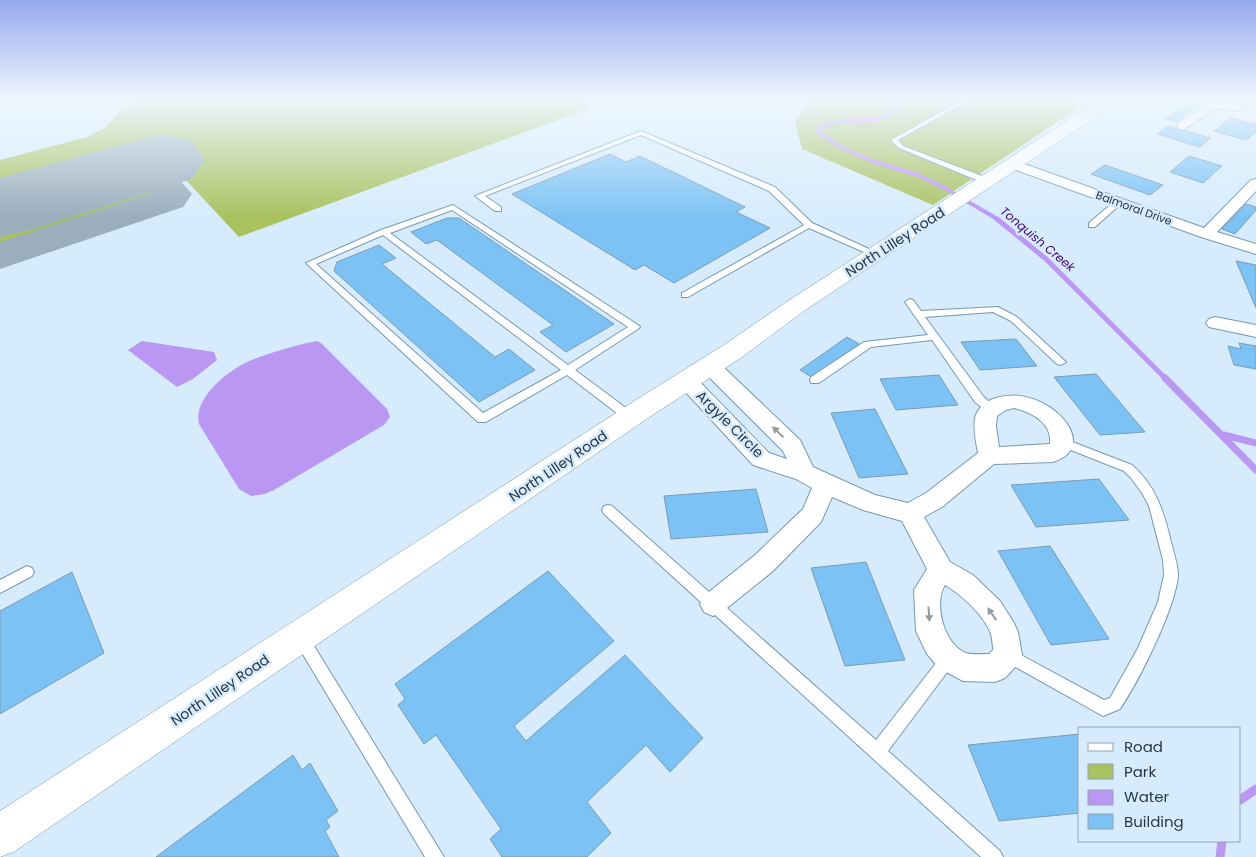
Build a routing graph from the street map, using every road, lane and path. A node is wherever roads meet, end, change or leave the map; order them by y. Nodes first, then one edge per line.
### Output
1 (627, 138) edge
2 (653, 138) edge
3 (898, 138) edge
4 (1054, 138) edge
5 (1013, 164) junction
6 (1256, 183) edge
7 (973, 190) junction
8 (1119, 202) junction
9 (498, 209) dead end
10 (809, 225) junction
11 (1092, 225) dead end
12 (384, 232) junction
13 (1207, 234) junction
14 (1256, 249) edge
15 (876, 254) junction
16 (685, 295) dead end
17 (910, 302) dead end
18 (919, 314) junction
19 (1216, 323) dead end
20 (1256, 331) edge
21 (935, 337) junction
22 (1061, 362) dead end
23 (568, 371) junction
24 (698, 374) junction
25 (815, 380) dead end
26 (990, 408) junction
27 (630, 417) junction
28 (1062, 442) junction
29 (990, 456) junction
30 (804, 472) junction
31 (825, 484) junction
32 (608, 510) dead end
33 (910, 513) junction
34 (941, 570) junction
35 (27, 572) dead end
36 (0, 586) edge
37 (713, 604) junction
38 (301, 637) junction
39 (1008, 655) junction
40 (949, 658) junction
41 (877, 752) junction
42 (0, 836) edge
43 (435, 857) edge
44 (994, 857) edge

1 - 9 lane
2 - 10 lane
3 - 7 lane
4 - 5 street, North Lilley Road
5 - 7 street, North Lilley Road
5 - 8 street, Balmoral Drive
6 - 13 street
7 - 15 street, North Lilley Road
8 - 11 lane
8 - 13 street, Balmoral Drive
10 - 15 lane
10 - 16 lane
12 - 23 lane
12 - 23 lane
12 - 23 lane
13 - 14 street, Balmoral Drive
15 - 24 street, North Lilley Road
17 - 18 lane
18 - 21 lane
18 - 22 lane
19 - 20 street
21 - 25 lane
21 - 26 lane
23 - 27 lane
24 - 27 street, North Lilley Road
30 -> 24 street, Argyle Circle
24 - 30 street, Argyle Circle
26 - 28 street
26 - 29 street
27 - 38 street, North Lilley Road
28 - 29 street
28 - 39 lane
29 - 33 street
30 - 31 street, Argyle Circle
31 - 33 street, Argyle Circle
31 - 37 street
32 - 37 lane
33 - 34 street
39 -> 34 street
34 -> 40 street
35 - 36 lane
37 - 41 lane
38 - 42 street, North Lilley Road
38 - 43 lane
39 - 40 street
40 - 41 lane
41 - 44 lane

